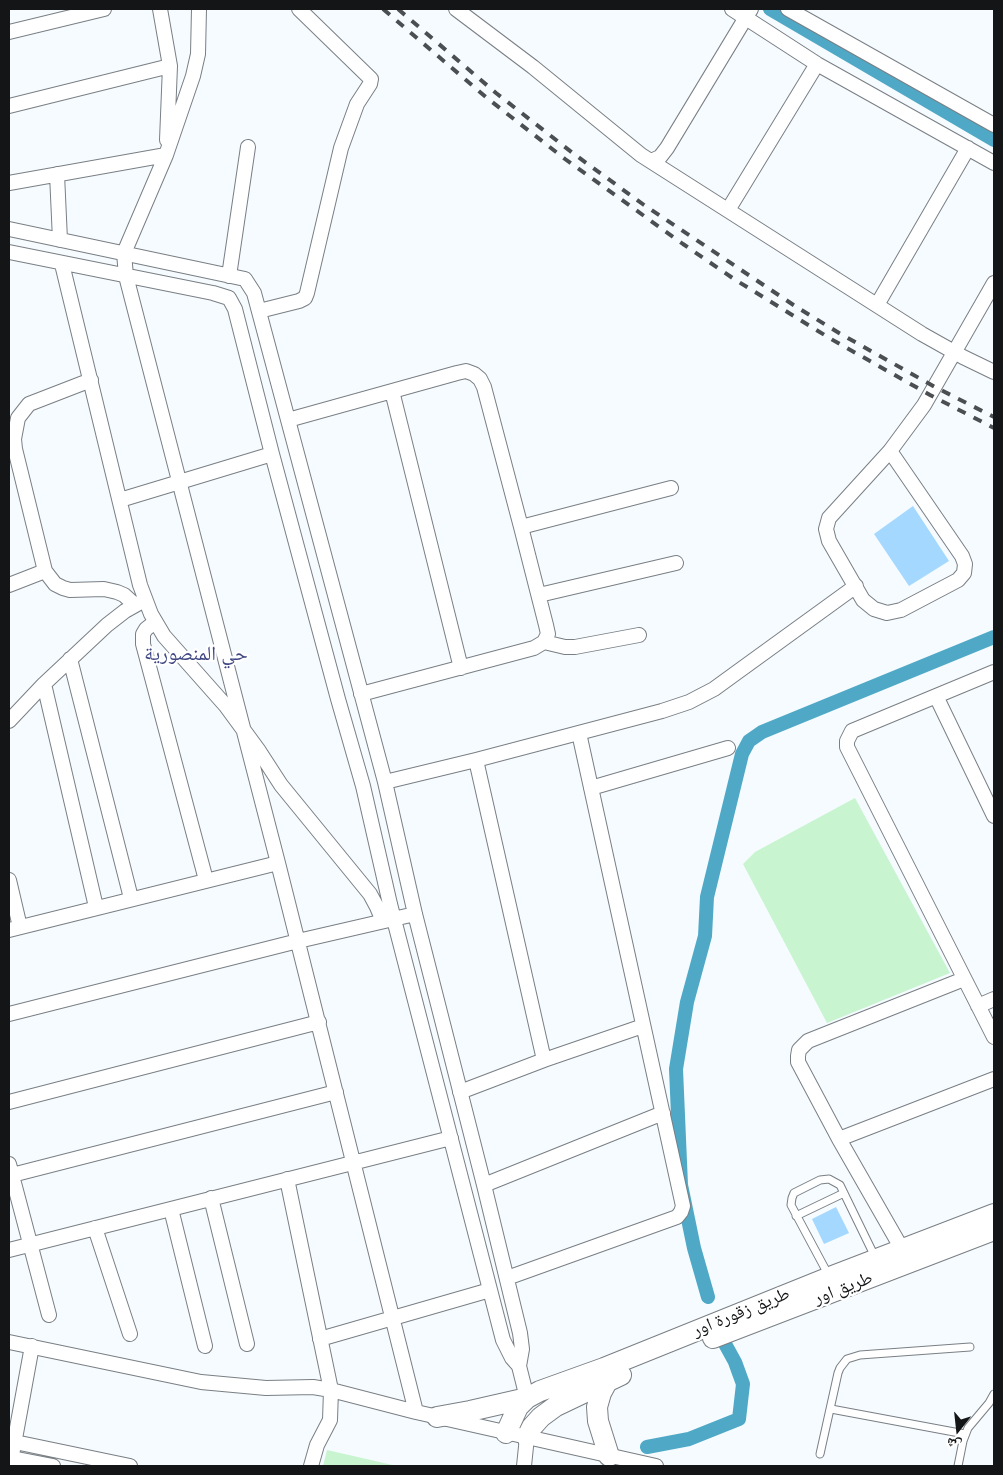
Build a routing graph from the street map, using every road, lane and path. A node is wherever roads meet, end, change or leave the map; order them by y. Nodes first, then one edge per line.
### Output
1 (104, 9) edge
2 (160, 9) edge
3 (200, 9) edge
4 (299, 9) edge
5 (456, 9) edge
6 (732, 9) edge
7 (788, 9) edge
8 (749, 13) edge
9 (9, 32) edge
10 (818, 64) junction
11 (170, 66) junction
12 (9, 106) edge
13 (994, 125) edge
14 (248, 147) dead end
15 (968, 148) junction
16 (166, 155) junction
17 (651, 161) junction
18 (994, 163) edge
19 (56, 174) junction
20 (9, 183) edge
21 (728, 210) junction
22 (9, 229) edge
23 (60, 240) junction
24 (9, 252) edge
25 (124, 253) junction
26 (62, 264) junction
27 (126, 276) junction
28 (229, 276) junction
29 (994, 283) edge
30 (877, 305) junction
31 (259, 311) junction
32 (953, 351) junction
33 (994, 372) edge
34 (91, 380) junction
35 (392, 391) junction
36 (288, 420) junction
37 (890, 450) junction
38 (272, 454) junction
39 (180, 482) junction
40 (671, 488) dead end
41 (120, 500) junction
42 (521, 527) junction
43 (676, 563) dead end
44 (45, 570) junction
45 (9, 585) edge
46 (856, 586) junction
47 (539, 595) junction
48 (140, 603) junction
49 (155, 622) junction
50 (639, 635) dead end
51 (544, 642) junction
52 (70, 659) junction
53 (461, 668) junction
54 (994, 672) edge
55 (44, 684) junction
56 (361, 694) junction
57 (936, 696) junction
58 (9, 721) edge
59 (243, 729) junction
60 (579, 733) junction
61 (728, 748) dead end
62 (476, 760) junction
63 (385, 782) junction
64 (591, 788) junction
65 (994, 816) edge
66 (278, 863) junction
67 (9, 880) edge
68 (206, 880) junction
69 (131, 898) junction
70 (96, 907) junction
71 (415, 914) junction
72 (388, 920) junction
73 (14, 928) edge
74 (298, 941) junction
75 (964, 979) junction
76 (994, 999) edge
77 (978, 1006) junction
78 (9, 1014) edge
79 (319, 1022) junction
80 (643, 1026) junction
81 (994, 1037) edge
82 (544, 1060) junction
83 (994, 1079) edge
84 (336, 1092) junction
85 (460, 1092) junction
86 (9, 1102) edge
87 (663, 1113) junction
88 (451, 1138) junction
89 (839, 1139) junction
90 (354, 1162) junction
91 (10, 1170) edge
92 (287, 1179) junction
93 (484, 1185) junction
94 (844, 1193) junction
95 (212, 1198) junction
96 (171, 1209) junction
97 (994, 1214) edge
98 (796, 1216) junction
99 (95, 1228) junction
100 (994, 1230) edge
101 (30, 1244) junction
102 (902, 1249) junction
103 (9, 1250) edge
104 (876, 1259) junction
105 (830, 1277) junction
106 (507, 1278) junction
107 (490, 1290) junction
108 (49, 1314) dead end
109 (392, 1319) junction
110 (130, 1334) dead end
111 (320, 1340) junction
112 (9, 1342) edge
113 (247, 1344) dead end
114 (32, 1346) junction
115 (205, 1346) dead end
116 (970, 1347) dead end
117 (519, 1366) junction
118 (606, 1374) junction
119 (332, 1390) junction
120 (994, 1394) edge
121 (527, 1398) junction
122 (831, 1409) junction
123 (416, 1412) junction
124 (437, 1417) junction
125 (14, 1418) edge
126 (506, 1433) junction
127 (965, 1434) junction
128 (527, 1437) junction
129 (15, 1442) junction
130 (820, 1454) dead end
131 (609, 1456) junction
132 (11, 1462) edge
133 (52, 1466) edge
134 (130, 1466) edge
135 (311, 1466) edge
136 (524, 1466) edge
137 (656, 1466) edge
138 (958, 1466) edge

1 - 9 street
2 - 11 street
3 - 16 street
4 - 31 street
5 - 17 street
6 - 8 street
7 - 13 street
8 - 10 street
8 - 17 street
10 - 15 street
10 - 21 street
11 - 12 street
11 - 16 street
14 - 28 street
15 - 18 street
15 - 30 street
16 - 19 street
16 - 25 street
17 - 21 street
19 - 20 street
19 - 23 street
21 - 30 street
22 - 23 street
23 - 25 street
24 - 26 street
25 - 27 street
25 - 28 street
26 - 27 street
26 - 34 street
27 - 38 street
27 - 39 street
28 - 31 street
29 - 32 street
30 - 32 street
31 - 36 street
32 - 33 street
32 - 37 street
34 - 41 street
34 - 44 street
35 - 36 street
35 - 42 street
35 - 53 street
36 - 56 street
37 - 46 street
37 - 46 street
38 - 39 street
38 - 72 street
39 - 41 street
39 - 59 street
40 - 42 street
41 - 48 street
42 - 47 street
43 - 47 street
44 - 45 street
44 - 48 street
46 - 60 street
47 - 51 street
48 - 49 street
48 - 52 street
49 - 59 street
49 - 68 street
50 - 51 street
51 - 53 street
52 - 55 street
52 - 69 street
53 - 56 street
54 - 57 street
55 - 58 street
55 - 70 street
56 - 63 street
57 - 65 street
57 - 75 street
59 - 66 street
59 - 72 street
60 - 62 street
60 - 64 street
61 - 64 street
62 - 63 street
62 - 82 street
63 - 71 street
64 - 80 street
66 - 68 street
66 - 74 street
67 - 73 street
68 - 69 street
69 - 70 street
70 - 73 street
71 - 72 street
71 - 85 street
72 - 74 street
72 - 88 street
74 - 78 street
74 - 79 street
75 - 77 street
75 - 89 street
76 - 77 street
77 - 81 street
79 - 84 street
79 - 86 street
80 - 82 street
80 - 87 street
82 - 85 street
83 - 89 street
84 - 90 street
84 - 91 street
85 - 93 street
87 - 93 street
87 - 106 street
88 - 90 street
88 - 107 street
89 - 102 street
90 - 92 street
90 - 109 street
91 - 101 street
92 - 95 street
92 - 111 street
93 - 106 street
94 - 98 lane
94 - 98 lane
94 - 104 lane
95 - 96 street
95 - 113 street
96 - 99 street
96 - 115 street
97 - 102 main road, طريق زقورة اور
98 - 105 lane
99 - 101 street
99 - 110 street
100 - 118 main road, طريق اور
101 - 103 street
101 - 108 street
102 - 104 main road, طريق زقورة اور
104 - 105 main road, طريق زقورة اور
105 - 118 main road, طريق زقورة اور
106 - 117 street
107 - 109 street
107 - 117 street
109 - 111 street
109 - 123 street
111 - 119 street
112 - 114 street
114 - 119 street
114 - 125 street
116 - 122 lane
117 - 121 street
118 - 121 main road, طريق زقورة اور
118 - 128 main road
118 - 131 main road
119 - 123 street
119 - 135 street
120 - 127 lane
121 - 124 main road, طريق زقورة اور
121 - 126 main road
122 - 127 lane
122 - 130 lane
123 - 124 street
124 - 126 street
125 - 129 street
126 - 128 street
127 - 138 lane
128 - 131 street
128 - 136 street
129 - 132 street
129 - 134 street
131 - 137 street
132 - 133 street

